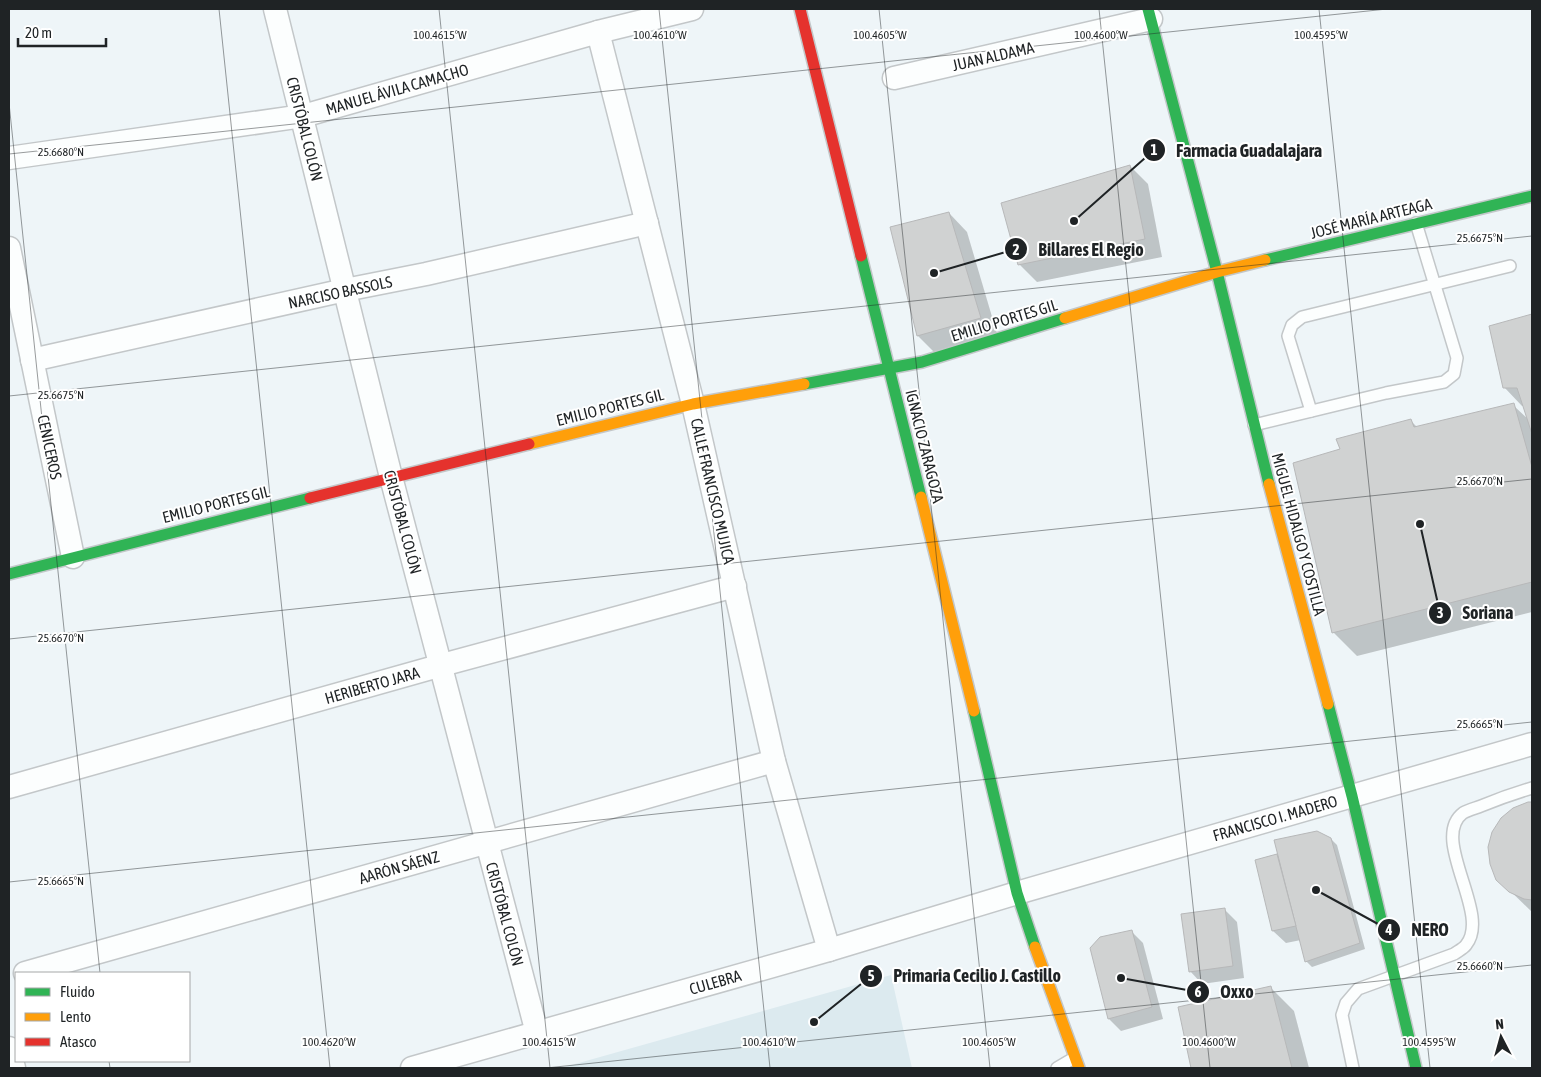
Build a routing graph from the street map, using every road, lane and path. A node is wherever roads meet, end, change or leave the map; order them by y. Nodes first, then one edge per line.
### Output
1 (275, 9) edge
2 (692, 9) edge
3 (800, 9) edge
4 (1150, 14) edge
5 (598, 32) junction
6 (894, 78) dead end
7 (303, 116) junction
8 (9, 158) edge
9 (1532, 196) edge
10 (647, 223) junction
11 (1416, 223) junction
12 (9, 248) edge
13 (1510, 266) dead end
14 (1218, 272) junction
15 (1434, 285) junction
16 (345, 290) junction
17 (32, 360) junction
18 (888, 367) junction
19 (693, 404) junction
20 (1311, 411) junction
21 (1254, 425) junction
22 (391, 477) junction
23 (73, 557) junction
24 (9, 574) edge
25 (735, 586) junction
26 (442, 666) junction
27 (1532, 744) edge
28 (774, 761) junction
29 (9, 787) edge
30 (1532, 788) edge
31 (1352, 796) junction
32 (486, 842) junction
33 (1017, 892) junction
34 (829, 950) junction
35 (28, 972) edge
36 (1394, 975) junction
37 (537, 1033) junction
38 (9, 1048) edge
39 (1077, 1063) edge
40 (14, 1068) edge
41 (412, 1068) edge
42 (1057, 1068) edge
43 (1353, 1068) edge
44 (1416, 1068) edge

1 - 7 street, CRISTÓBAL COLÓN
2 - 5 street, MANUEL ÁVILA CAMACHO
3 - 18 main road, IGNACIO ZARAGOZA
4 - 6 street, JUAN ALDAMA
4 - 14 main road, MIGUEL HIDALGO Y COSTILLA
5 - 7 street, MANUEL ÁVILA CAMACHO
5 - 10 street, CALLE FRANCISCO MUJICA
7 - 8 street, MANUEL ÁVILA CAMACHO
7 - 16 street, CRISTÓBAL COLÓN
9 - 11 main road, JOSÉ MARÍA ARTEAGA
10 - 16 street, NARCISO BASSOLS
10 - 19 street, CALLE FRANCISCO MUJICA
11 - 14 main road, JOSÉ MARÍA ARTEAGA
11 - 15 lane
12 - 17 street, CENICEROS
13 - 15 lane
14 - 18 main road, EMILIO PORTES GIL
14 - 21 main road, MIGUEL HIDALGO Y COSTILLA
15 - 20 lane
15 - 20 lane
16 - 17 street, NARCISO BASSOLS
16 - 22 street, CRISTÓBAL COLÓN
17 - 23 street, CENICEROS
18 - 19 main road, EMILIO PORTES GIL
18 - 33 main road, IGNACIO ZARAGOZA
19 - 22 main road, EMILIO PORTES GIL
19 - 25 street, CALLE FRANCISCO MUJICA
20 - 21 lane
21 - 31 main road, MIGUEL HIDALGO Y COSTILLA
22 - 23 main road, EMILIO PORTES GIL
22 - 26 street, CRISTÓBAL COLÓN
23 - 24 main road, EMILIO PORTES GIL
25 - 26 street, HERIBERTO JARA
25 - 28 street, CALLE FRANCISCO MUJICA
26 - 29 street, HERIBERTO JARA
26 - 32 street, CRISTÓBAL COLÓN
27 - 31 street, FRANCISCO I. MADERO
28 - 32 street, AARÓN SÁENZ
28 - 34 street, CALLE FRANCISCO MUJICA
30 - 36 lane
31 - 33 street, FRANCISCO I. MADERO
31 - 36 main road, MIGUEL HIDALGO Y COSTILLA
32 - 35 street, AARÓN SÁENZ
32 - 37 street, CRISTÓBAL COLÓN
33 - 34 street, CULEBRA
33 - 39 main road, IGNACIO ZARAGOZA
34 - 37 street, CULEBRA
36 - 43 lane
36 - 44 main road, MIGUEL HIDALGO Y COSTILLA
37 - 41 street, CULEBRA
38 - 40 street
39 - 42 lane

